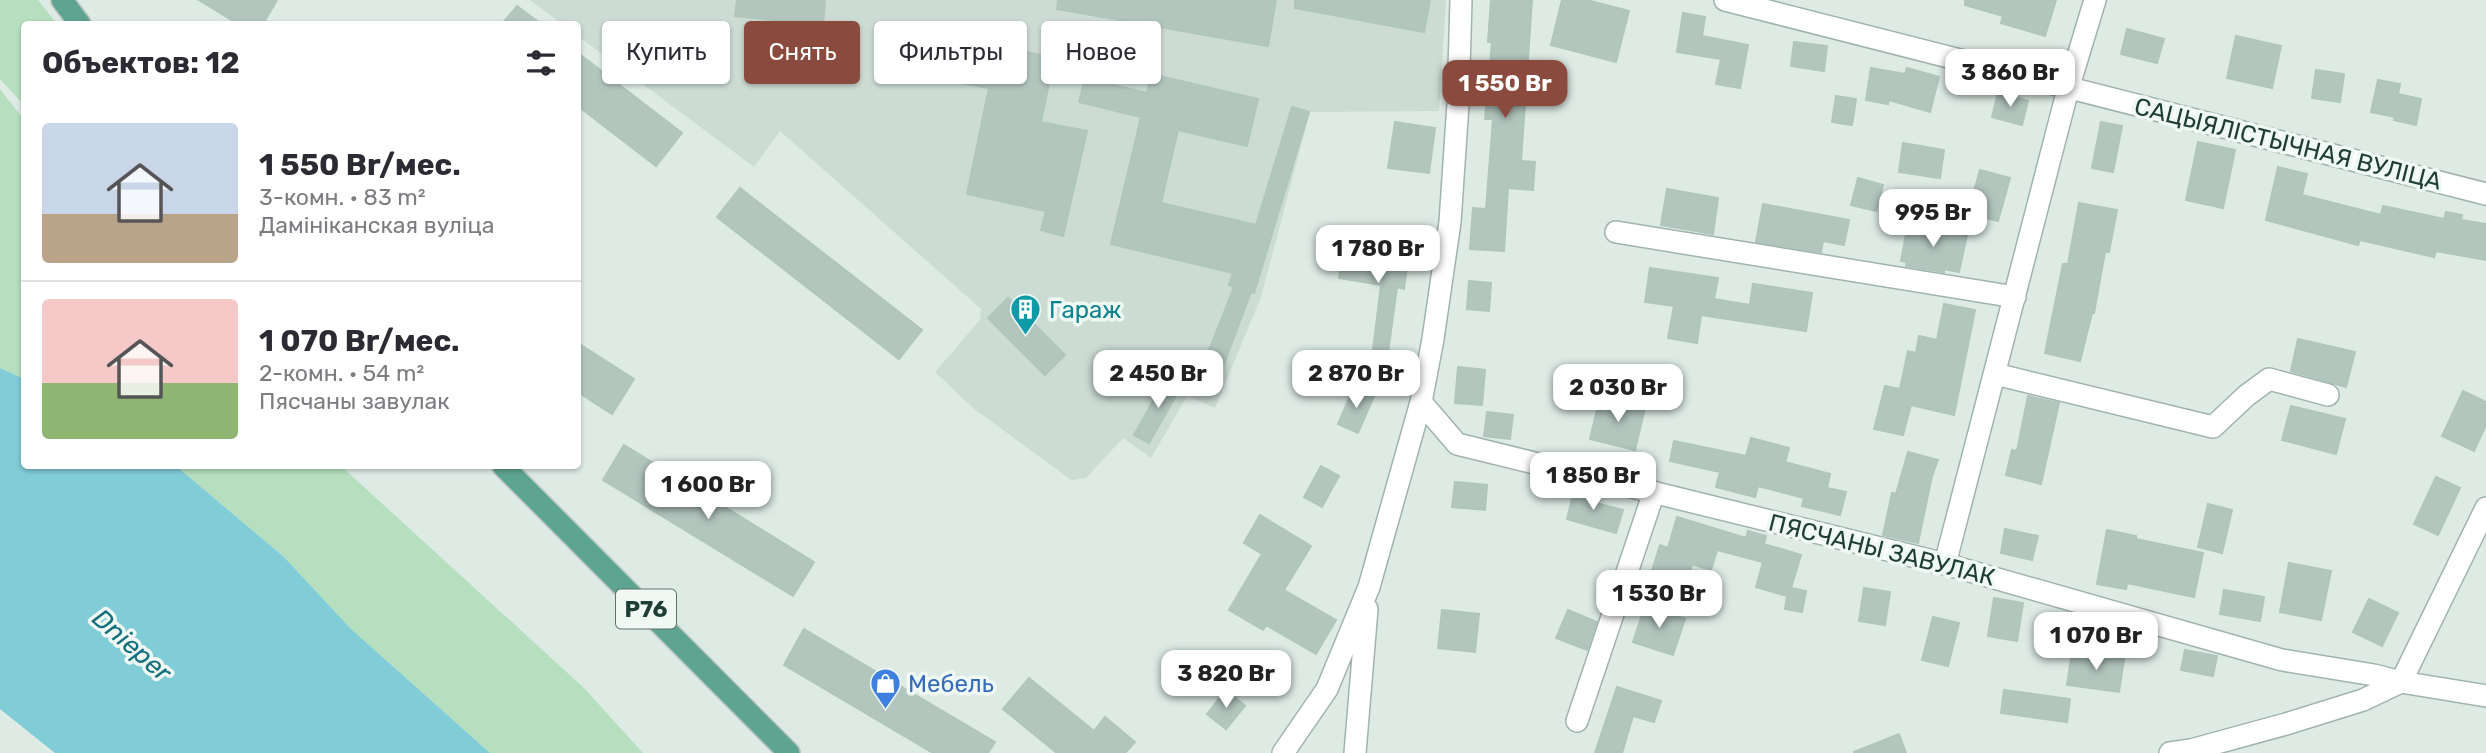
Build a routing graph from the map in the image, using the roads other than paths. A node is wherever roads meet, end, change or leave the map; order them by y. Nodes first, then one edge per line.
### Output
1 (62, 0) edge
2 (1461, 0) edge
3 (1725, 0) edge
4 (2095, 0) edge
5 (78, 21) edge
6 (2068, 89) junction
7 (2486, 194) edge
8 (1616, 232) dead end
9 (2015, 298) junction
10 (1995, 374) junction
11 (2328, 395) dead end
12 (1421, 402) junction
13 (506, 469) edge
14 (1654, 492) junction
15 (2486, 508) edge
16 (1945, 564) junction
17 (1369, 587) junction
18 (2400, 682) junction
19 (2486, 696) edge
20 (1577, 721) dead end
21 (789, 753) edge
22 (1283, 753) edge
23 (1355, 753) edge
24 (2170, 753) edge

1 - 5 main road
2 - 12 street
3 - 6 street, САЦЫЯЛІСТЫЧНАЯ ВУЛІЦА
4 - 6 street
6 - 7 street, САЦЫЯЛІСТЫЧНАЯ ВУЛІЦА
6 - 9 street
8 - 9 street
9 - 10 street
10 - 11 street
10 - 16 street
12 - 14 street, ПЯСЧАНЫ ЗАВУЛАК
12 - 17 street
13 - 21 main road, Р76
14 - 16 street, ПЯСЧАНЫ ЗАВУЛАК
14 - 20 street
15 - 18 street
16 - 18 street, ПЯСЧАНЫ ЗАВУЛАК
17 - 22 street
17 - 23 street
18 - 19 street, ПЯСЧАНЫ ЗАВУЛАК
18 - 24 street

